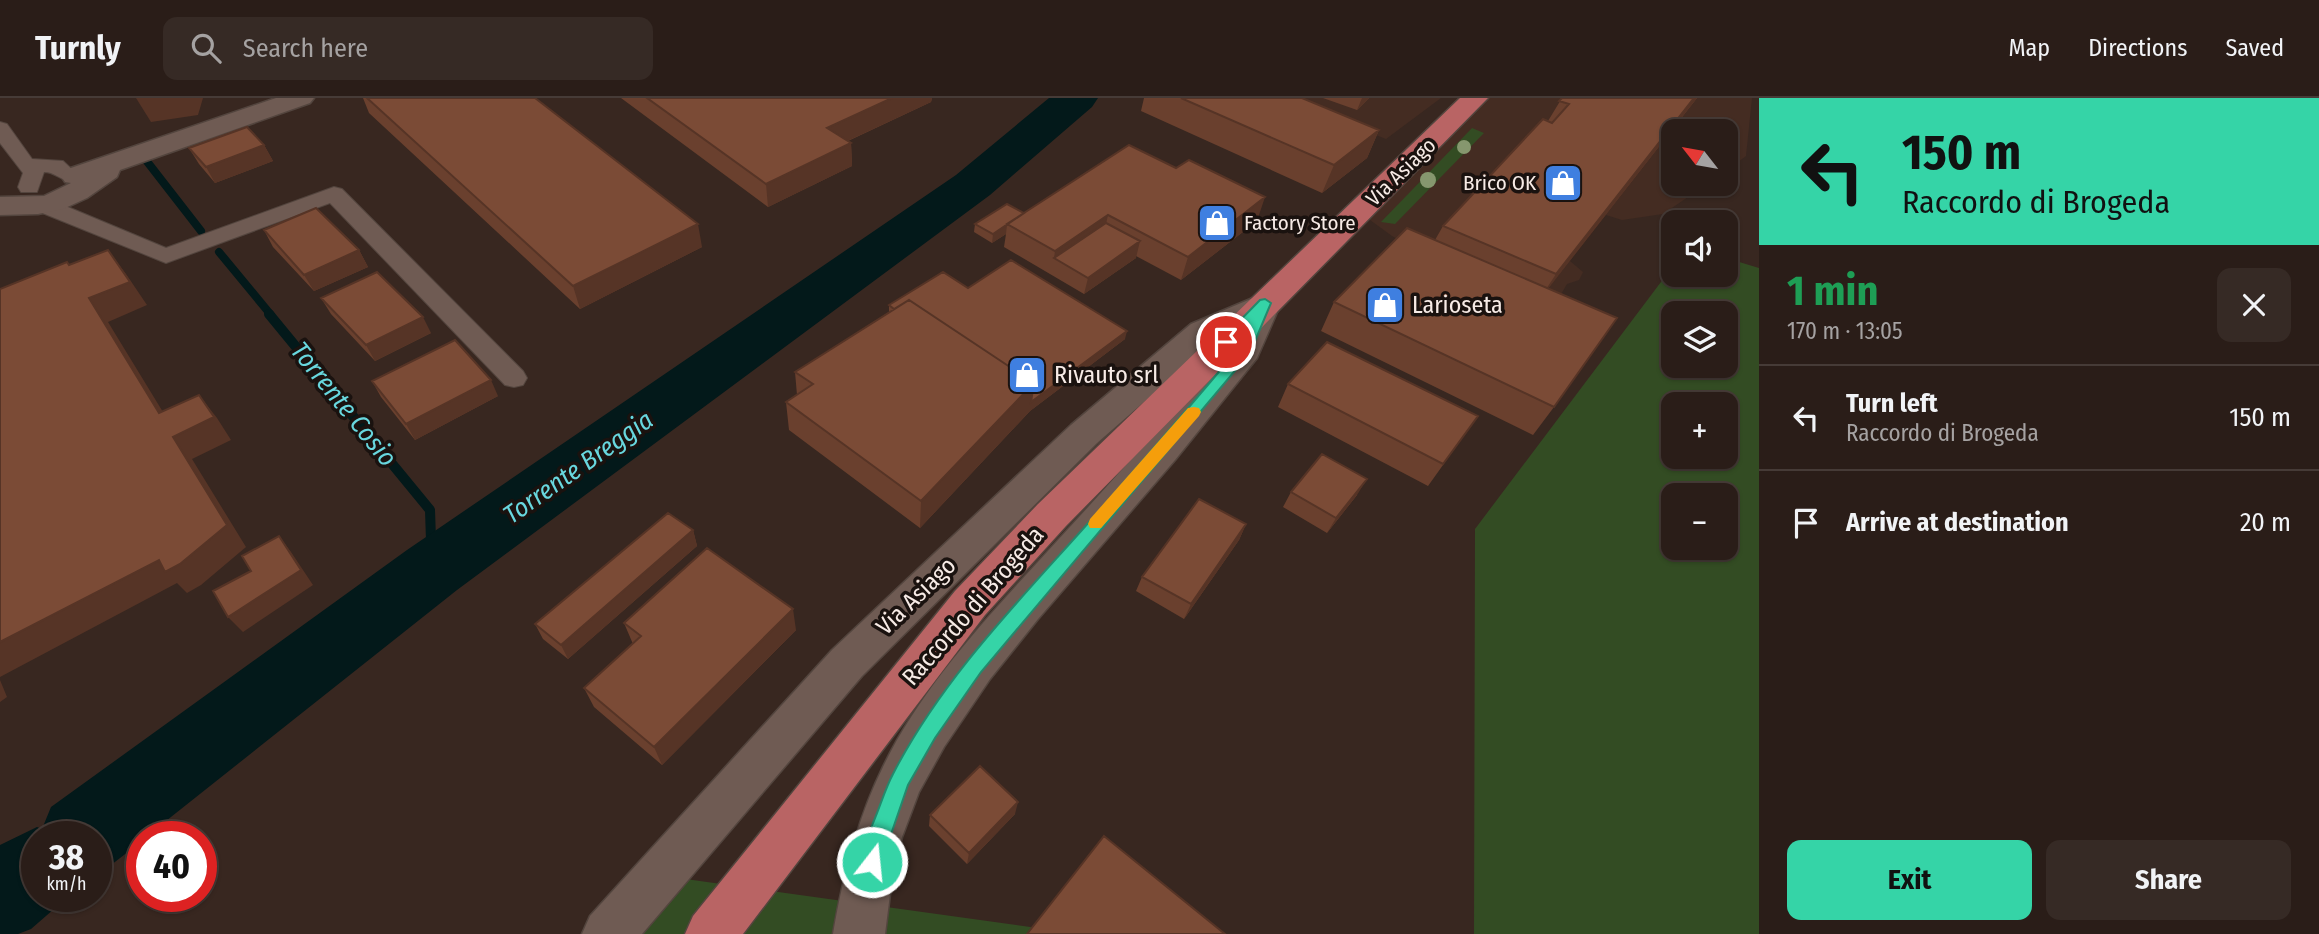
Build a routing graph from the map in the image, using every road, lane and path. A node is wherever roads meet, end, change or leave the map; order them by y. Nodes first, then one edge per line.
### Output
1 (301, 98) edge
2 (1475, 98) edge
3 (0, 128) edge
4 (74, 179) junction
5 (22, 195) edge
6 (1265, 303) junction
7 (514, 378) dead end
8 (608, 934) edge
9 (711, 934) edge
10 (859, 934) edge

1 - 4 street
2 - 6 main road, Via Asiago
3 - 5 street
4 - 5 street
4 - 5 street
5 - 7 street
6 - 8 street, Via Asiago
6 - 9 main road, Raccordo di Brogeda
6 - 10 street, Via Asiago

